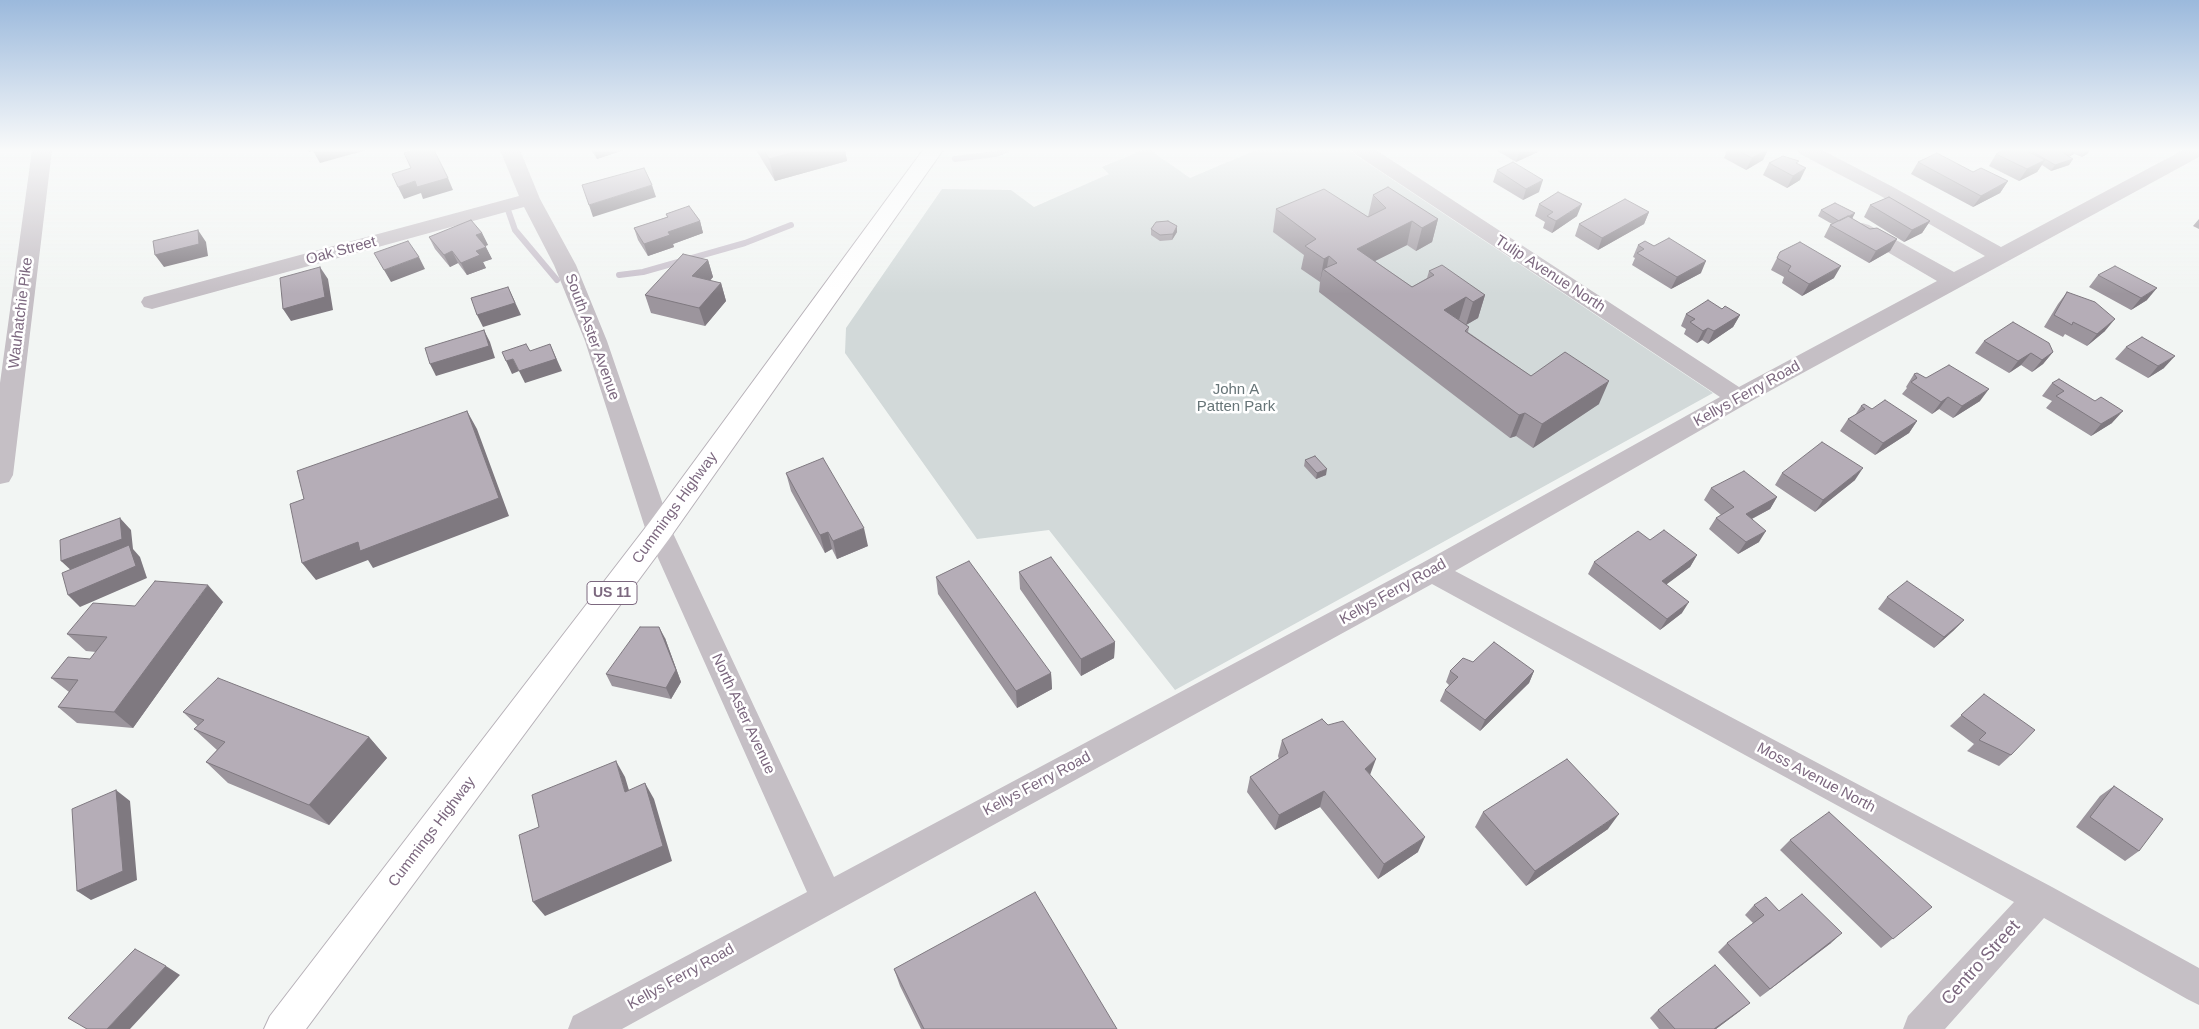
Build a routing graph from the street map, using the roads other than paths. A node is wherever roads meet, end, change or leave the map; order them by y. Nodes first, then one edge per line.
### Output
1 (36, 198) edge
2 (898, 198) edge
3 (1435, 198) edge
4 (1897, 198) edge
5 (2110, 198) edge
6 (530, 199) joint
7 (1852, 223) edge
8 (2003, 257) junction
9 (1955, 282) junction
10 (152, 302) dead end
11 (1739, 398) junction
12 (0, 475) edge
13 (659, 531) junction
14 (1432, 571) junction
15 (827, 898) junction
16 (2040, 898) junction
17 (2199, 987) edge
18 (284, 1029) edge
19 (586, 1029) edge
20 (1921, 1029) edge

1 - 12 street, Wauhatchie Pike
2 - 13 main road, Cummings Highway / US 11
3 - 11 street, Tulip Avenue North
4 - 8 street
5 - 8 street, Kellys Ferry Road
6 - 10 street, Oak Street
6 - 13 street, South Aster Avenue
7 - 9 street
8 - 9 street, Kellys Ferry Road
9 - 11 street, Kellys Ferry Road
11 - 14 street, Kellys Ferry Road
13 - 15 street, North Aster Avenue
13 - 18 main road, Cummings Highway / US 11
14 - 15 street, Kellys Ferry Road
14 - 16 street, Moss Avenue North
15 - 19 street, Kellys Ferry Road
16 - 17 street, Moss Avenue North
16 - 20 street, Centro Street

